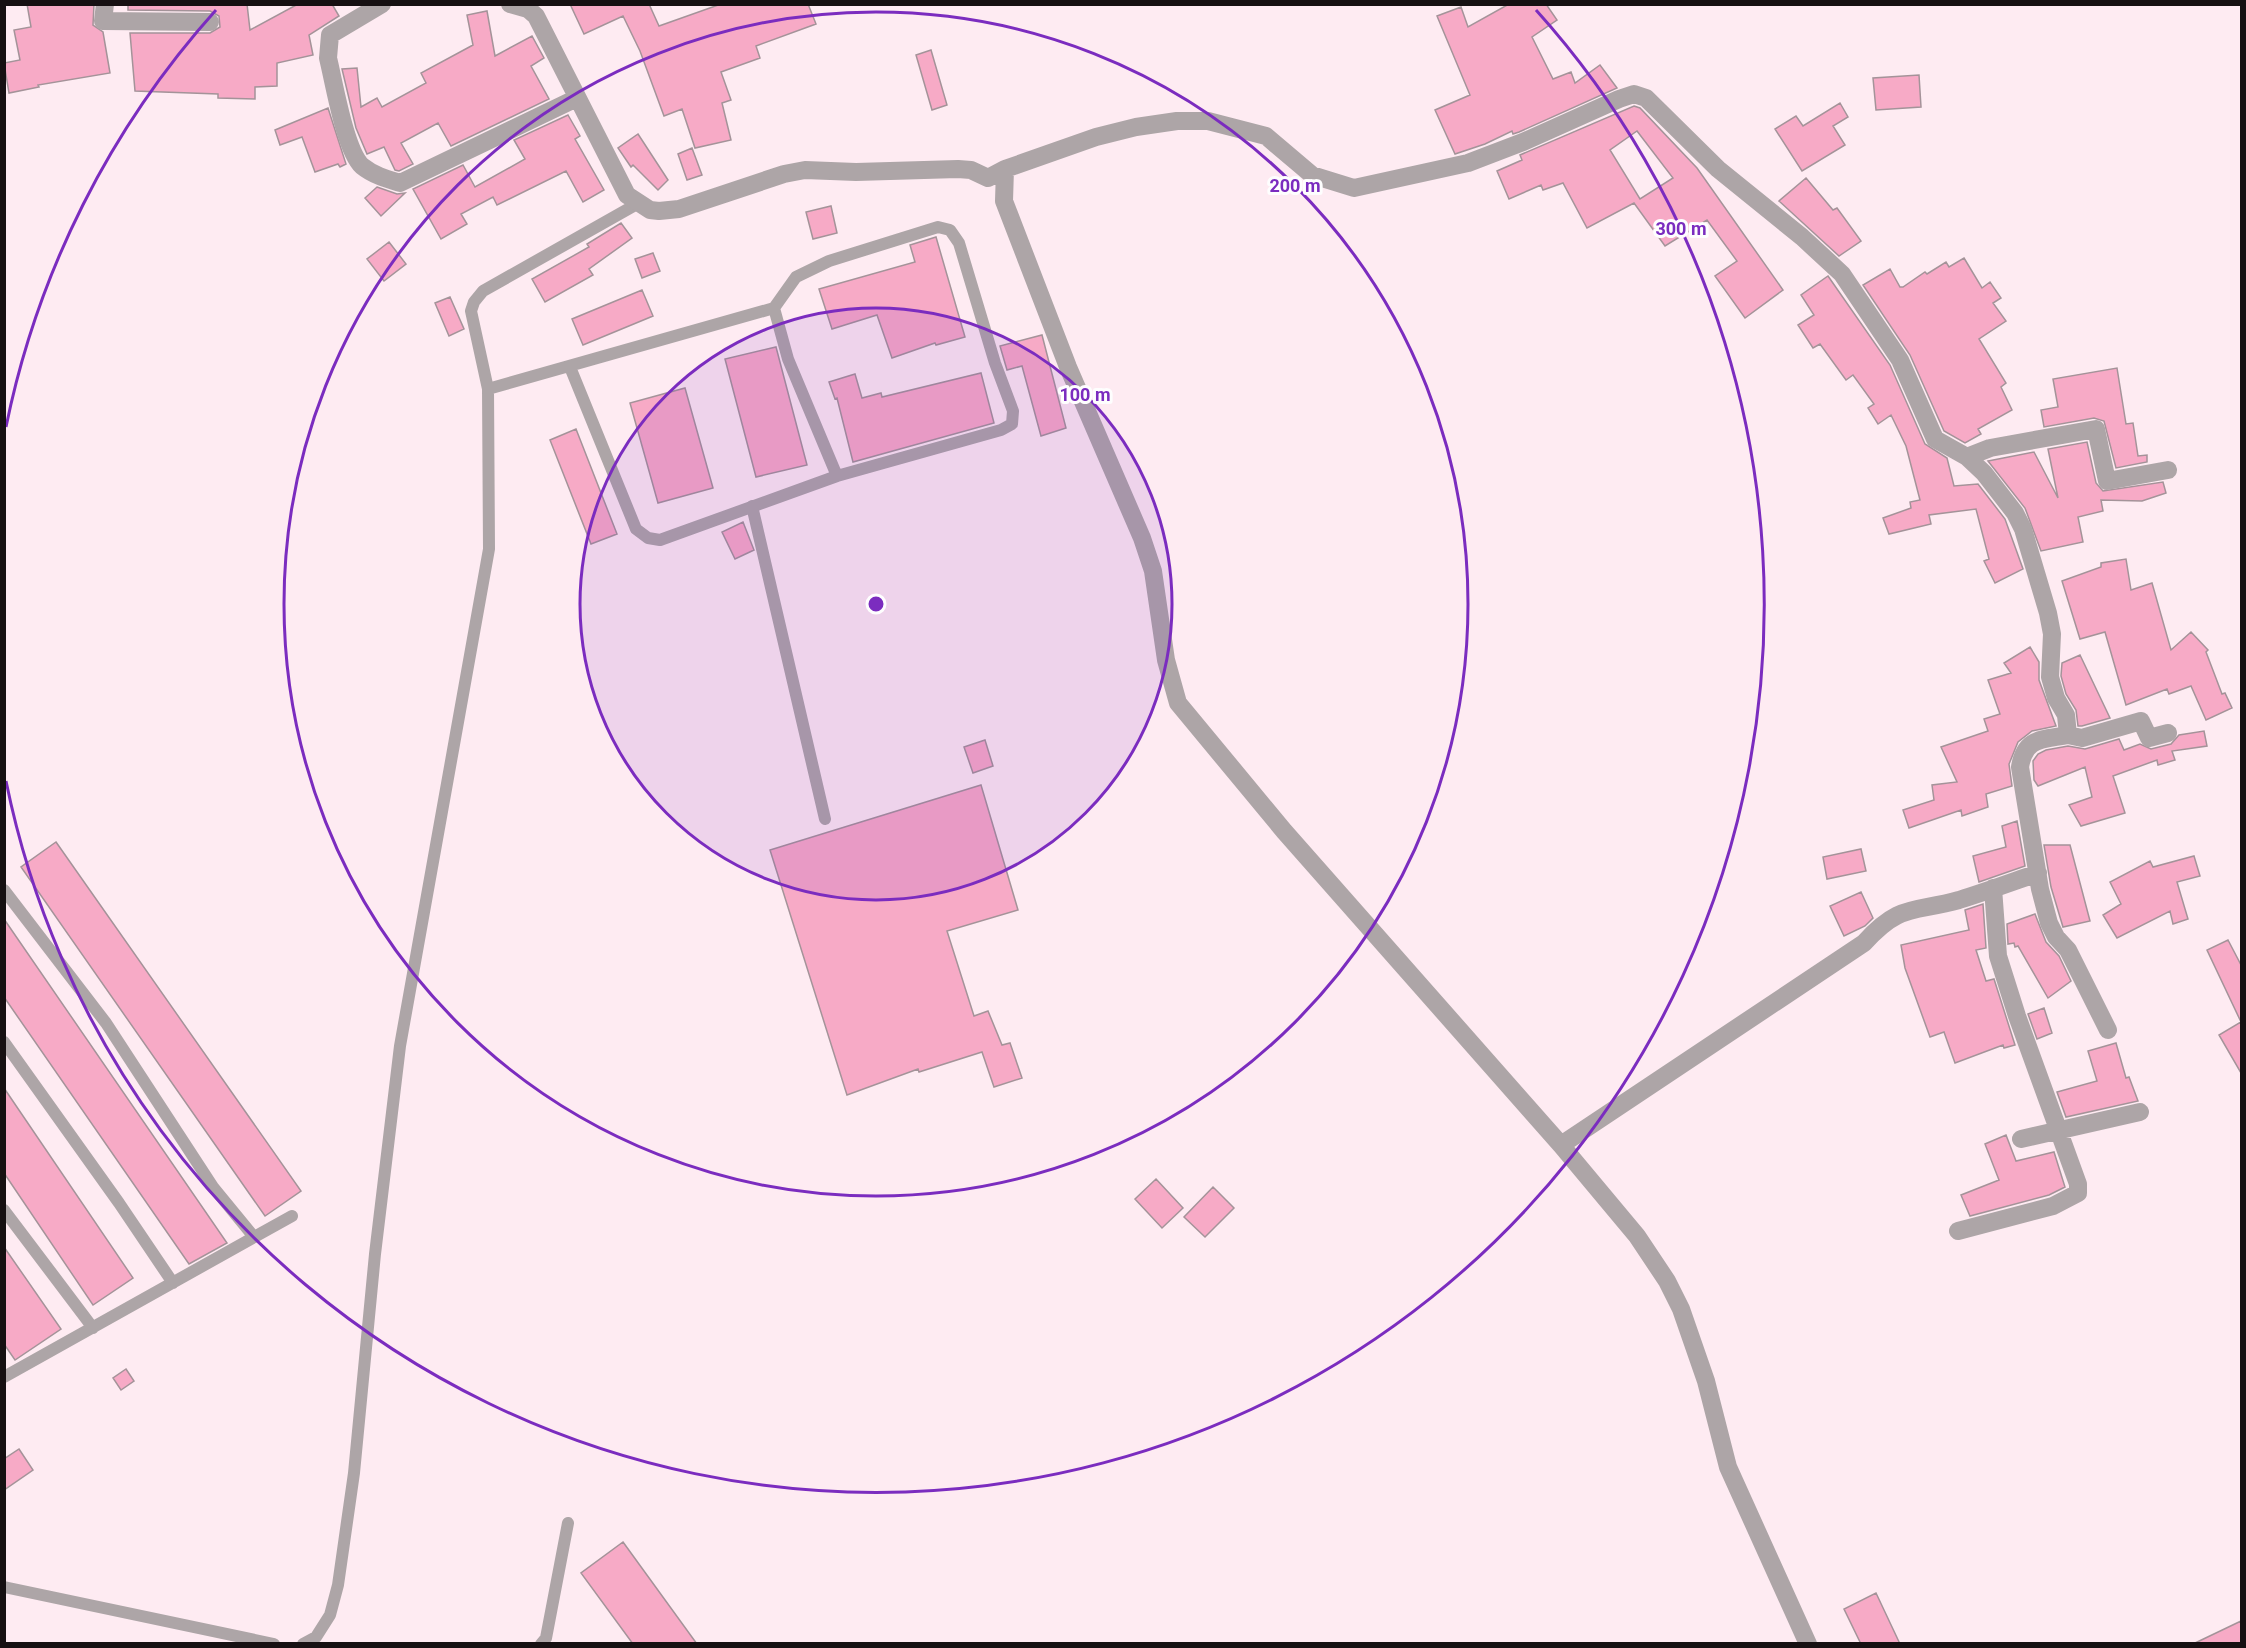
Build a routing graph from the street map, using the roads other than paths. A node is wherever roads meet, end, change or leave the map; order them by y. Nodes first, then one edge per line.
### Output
1 (105, 4) edge
2 (382, 4) edge
3 (514, 5) edge
4 (210, 22) dead end
5 (577, 98) junction
6 (1005, 169) junction
7 (637, 204) junction
8 (774, 308) junction
9 (570, 367) junction
10 (488, 389) junction
11 (1967, 458) junction
12 (2168, 470) dead end
13 (837, 476) junction
14 (752, 506) junction
15 (2168, 733) dead end
16 (2068, 735) junction
17 (825, 819) dead end
18 (2038, 873) junction
19 (1993, 888) junction
20 (4, 890) edge
21 (2108, 1030) dead end
22 (4, 1042) edge
23 (2140, 1112) dead end
24 (2059, 1130) junction
25 (2021, 1139) dead end
26 (1561, 1145) junction
27 (4, 1210) edge
28 (292, 1216) dead end
29 (1958, 1231) dead end
30 (254, 1237) junction
31 (173, 1283) junction
32 (93, 1328) junction
33 (6, 1373) edge
34 (568, 1523) dead end
35 (4, 1587) edge
36 (274, 1644) edge
37 (303, 1644) edge
38 (541, 1644) edge
39 (1808, 1644) edge

1 - 4 street
2 - 5 street
3 - 5 street
5 - 7 street
6 - 7 street
6 - 11 street
6 - 26 street
7 - 10 lane
8 - 9 lane
8 - 13 lane
8 - 13 lane
9 - 10 lane
9 - 14 lane
10 - 37 lane
11 - 12 street
11 - 16 street
13 - 14 lane
14 - 17 lane
15 - 16 street
16 - 18 street
18 - 19 street
18 - 21 street
19 - 24 street
19 - 26 street
20 - 30 lane
22 - 31 lane
23 - 24 street
24 - 25 street
24 - 29 street
26 - 39 street
27 - 32 lane
28 - 30 lane
30 - 31 lane
31 - 32 lane
32 - 33 lane
34 - 38 lane
35 - 36 lane

